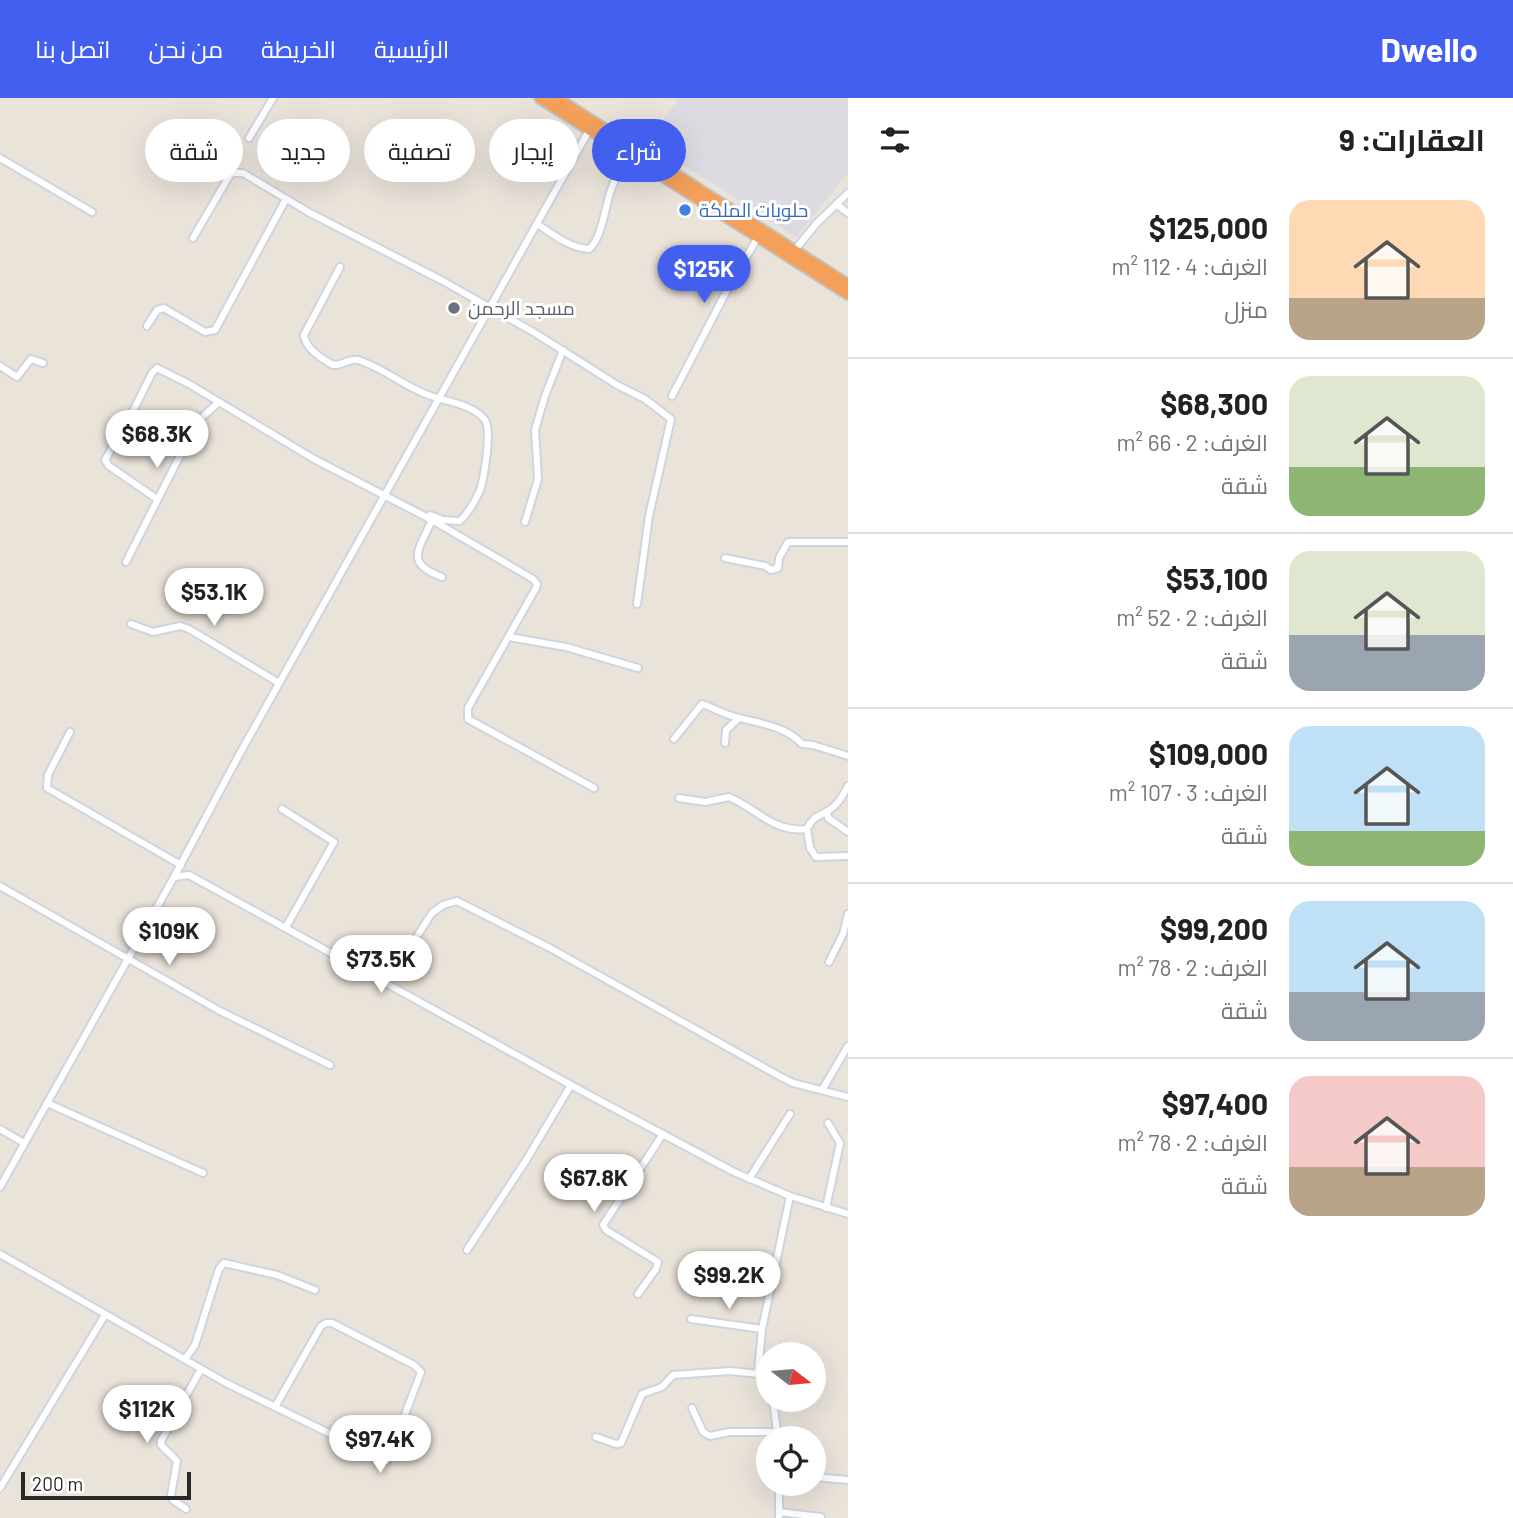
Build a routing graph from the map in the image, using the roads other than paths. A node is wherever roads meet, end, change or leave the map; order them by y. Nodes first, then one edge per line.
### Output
1 (273, 98) edge
2 (540, 98) edge
3 (555, 98) edge
4 (591, 126) junction
5 (249, 138) dead end
6 (0, 158) edge
7 (614, 182) edge
8 (675, 182) edge
9 (848, 194) edge
10 (286, 199) junction
11 (836, 204) junction
12 (92, 212) dead end
13 (848, 214) edge
14 (537, 223) junction
15 (760, 234) junction
16 (193, 238) dead end
17 (794, 251) junction
18 (340, 267) dead end
19 (848, 285) edge
20 (848, 294) edge
21 (490, 309) junction
22 (147, 326) dead end
23 (563, 350) junction
24 (43, 363) dead end
25 (0, 366) edge
26 (672, 396) dead end
27 (440, 399) junction
28 (219, 402) junction
29 (385, 494) junction
30 (157, 499) junction
31 (432, 520) junction
32 (525, 522) dead end
33 (848, 542) edge
34 (724, 558) dead end
35 (126, 562) dead end
36 (442, 577) dead end
37 (637, 604) dead end
38 (131, 624) dead end
39 (509, 637) junction
40 (638, 668) dead end
41 (279, 683) junction
42 (739, 718) junction
43 (70, 732) dead end
44 (674, 739) dead end
45 (725, 743) dead end
46 (848, 756) edge
47 (848, 786) edge
48 (594, 788) dead end
49 (679, 798) dead end
50 (282, 809) dead end
51 (827, 812) junction
52 (807, 829) junction
53 (848, 832) edge
54 (848, 856) edge
55 (182, 863) junction
56 (189, 875) junction
57 (174, 877) junction
58 (0, 886) edge
59 (848, 914) edge
60 (286, 927) junction
61 (128, 959) junction
62 (830, 962) dead end
63 (387, 983) junction
64 (848, 1046) edge
65 (330, 1065) dead end
66 (570, 1085) junction
67 (822, 1090) junction
68 (848, 1097) edge
69 (47, 1103) junction
70 (790, 1114) dead end
71 (828, 1123) dead end
72 (0, 1129) edge
73 (663, 1135) junction
74 (24, 1143) junction
75 (203, 1173) dead end
76 (749, 1179) junction
77 (0, 1187) edge
78 (790, 1196) junction
79 (826, 1208) junction
80 (848, 1214) edge
81 (467, 1250) dead end
82 (0, 1254) edge
83 (315, 1290) dead end
84 (638, 1294) dead end
85 (104, 1315) junction
86 (691, 1319) dead end
87 (762, 1329) junction
88 (761, 1342) edge
89 (185, 1359) junction
90 (201, 1369) junction
91 (756, 1374) edge
92 (275, 1407) junction
93 (692, 1408) dead end
94 (756, 1434) edge
95 (596, 1437) dead end
96 (826, 1478) edge
97 (848, 1480) edge
98 (0, 1488) edge
99 (779, 1496) edge
100 (186, 1508) dead end
101 (779, 1515) edge
102 (821, 1517) edge

1 - 5 street
2 - 4 highway
3 - 4 highway
4 - 14 street
4 - 15 highway
6 - 12 street
7 - 14 street
8 - 15 highway
9 - 11 street
10 - 16 street
10 - 21 street
10 - 22 street
11 - 13 street
11 - 17 street
14 - 21 street
15 - 17 highway
15 - 20 highway
15 - 26 street
17 - 19 highway
18 - 27 street
21 - 23 street
21 - 27 street
23 - 32 street
23 - 37 street
24 - 25 street
27 - 29 street
27 - 29 street
28 - 29 street
28 - 30 street
28 - 30 street
29 - 31 street
29 - 41 street
30 - 35 street
31 - 36 street
31 - 39 street
33 - 34 street
38 - 41 street
39 - 40 street
39 - 48 street
41 - 55 street
42 - 44 street
42 - 45 street
42 - 46 street
43 - 55 street
47 - 51 street
49 - 52 street
50 - 60 street
51 - 52 street
51 - 53 street
52 - 54 street
55 - 56 street
55 - 57 street
56 - 57 street
56 - 60 street
57 - 61 street
58 - 61 street
59 - 62 street
60 - 63 street
61 - 65 street
61 - 69 street
63 - 66 street
63 - 67 street
64 - 67 street
66 - 73 street
66 - 81 street
67 - 68 street
69 - 74 street
69 - 75 street
70 - 76 street
71 - 79 street
72 - 74 street
73 - 76 street
73 - 84 street
74 - 77 street
76 - 78 street
78 - 79 street
78 - 87 street
79 - 80 street
82 - 85 street
83 - 89 street
85 - 89 street
85 - 98 street
86 - 87 street
87 - 88 street
89 - 90 street
90 - 92 street
90 - 100 street
91 - 95 street
92 - 92 street
93 - 94 street
96 - 97 street
99 - 101 street
101 - 102 street

